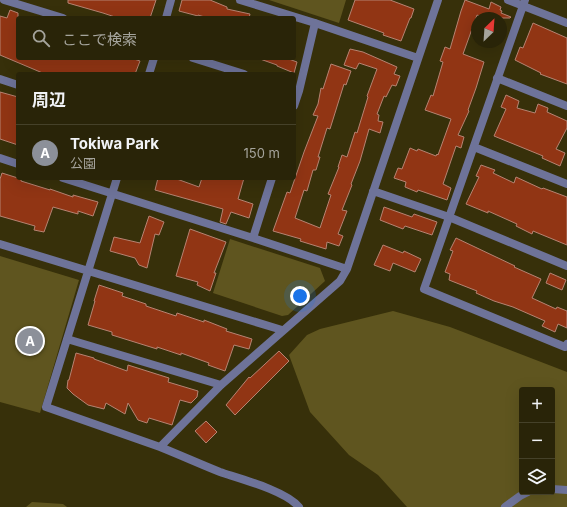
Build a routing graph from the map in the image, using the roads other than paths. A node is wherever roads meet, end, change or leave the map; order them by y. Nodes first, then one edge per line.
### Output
1 (4, 0) edge
2 (171, 0) edge
3 (438, 0) edge
4 (508, 0) edge
5 (245, 1) edge
6 (524, 3) edge
7 (56, 16) edge
8 (167, 16) edge
9 (293, 16) edge
10 (296, 17) edge
11 (315, 23) junction
12 (567, 23) edge
13 (418, 58) junction
14 (153, 60) edge
15 (199, 60) edge
16 (150, 72) edge
17 (238, 72) edge
18 (497, 78) junction
19 (0, 79) edge
20 (16, 84) edge
21 (296, 91) edge
22 (567, 106) edge
23 (474, 147) junction
24 (0, 158) edge
25 (16, 163) edge
26 (69, 180) edge
27 (116, 180) edge
28 (271, 180) edge
29 (567, 184) edge
30 (373, 191) junction
31 (113, 194) junction
32 (449, 217) junction
33 (253, 238) junction
34 (0, 244) edge
35 (567, 266) edge
36 (347, 269) junction
37 (89, 271) junction
38 (282, 330) junction
39 (67, 339) junction
40 (567, 344) edge
41 (221, 385) junction
42 (160, 447) junction
43 (555, 489) edge
44 (567, 490) edge
45 (522, 495) edge
46 (299, 507) edge
47 (505, 507) edge

1 - 7 street
2 - 8 street
3 - 13 street
4 - 6 street
5 - 9 street
6 - 12 street
6 - 18 street
10 - 11 street
11 - 13 street
11 - 21 street
13 - 30 street
14 - 16 street
15 - 17 street
18 - 22 street
18 - 23 street
19 - 20 street
23 - 29 street
23 - 32 street
24 - 25 street
26 - 31 street
27 - 31 street
28 - 33 street
30 - 32 street
30 - 36 street
31 - 33 street
31 - 37 street
32 - 35 street
32 - 40 street
33 - 36 street
34 - 37 street
36 - 38 street
37 - 38 street
37 - 39 street
38 - 41 street
39 - 41 street
39 - 42 street
41 - 42 street
42 - 46 street
43 - 44 street
45 - 47 street

